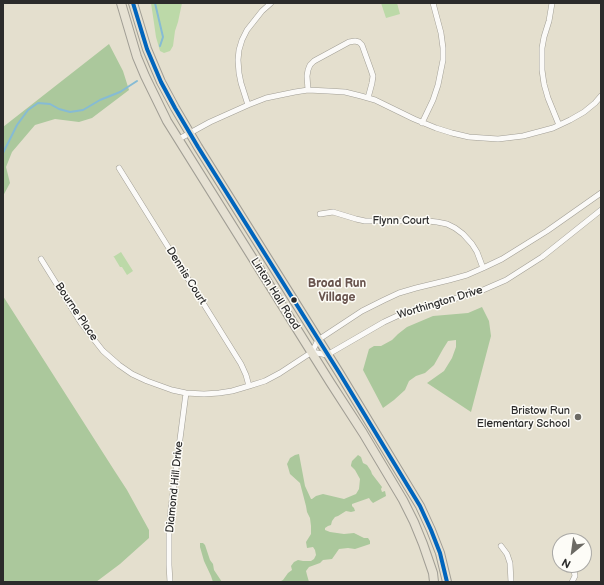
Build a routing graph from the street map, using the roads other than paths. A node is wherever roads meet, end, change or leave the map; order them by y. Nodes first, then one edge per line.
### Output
1 (121, 3) edge
2 (133, 3) edge
3 (271, 3) edge
4 (433, 3) edge
5 (552, 3) edge
6 (308, 90) junction
7 (601, 96) edge
8 (368, 98) junction
9 (248, 105) junction
10 (422, 123) junction
11 (559, 125) junction
12 (190, 133) junction
13 (179, 138) junction
14 (119, 168) dead end
15 (601, 194) edge
16 (601, 210) edge
17 (320, 214) dead end
18 (41, 259) dead end
19 (483, 268) junction
20 (318, 340) junction
21 (312, 352) junction
22 (327, 354) junction
23 (250, 386) junction
24 (186, 392) junction
25 (501, 546) dead end
26 (170, 582) edge
27 (434, 582) edge
28 (446, 582) edge
29 (511, 582) edge

1 - 13 main road, Linton Hall Road
2 - 12 main road, Linton Hall Road
3 - 9 street
4 - 10 street
5 - 11 street
6 - 8 street
6 - 8 street
6 - 9 street
7 - 11 street
8 - 10 street
9 - 12 street
10 - 11 street
12 - 13 street
12 - 20 main road, Linton Hall Road
13 - 21 main road, Linton Hall Road
14 - 23 street, Dennis Court
15 - 19 street, Worthington Drive
16 - 22 street, Worthington Drive
17 - 19 street, Flynn Court
18 - 24 street, Bourne Place
19 - 20 street, Worthington Drive
20 - 21 street
20 - 22 main road, Linton Hall Road
21 - 22 street
21 - 23 street, Bourne Place
21 - 27 main road, Linton Hall Road
22 - 28 main road, Linton Hall Road
23 - 24 street, Bourne Place
24 - 26 street, Diamond Hill Drive
25 - 29 street

